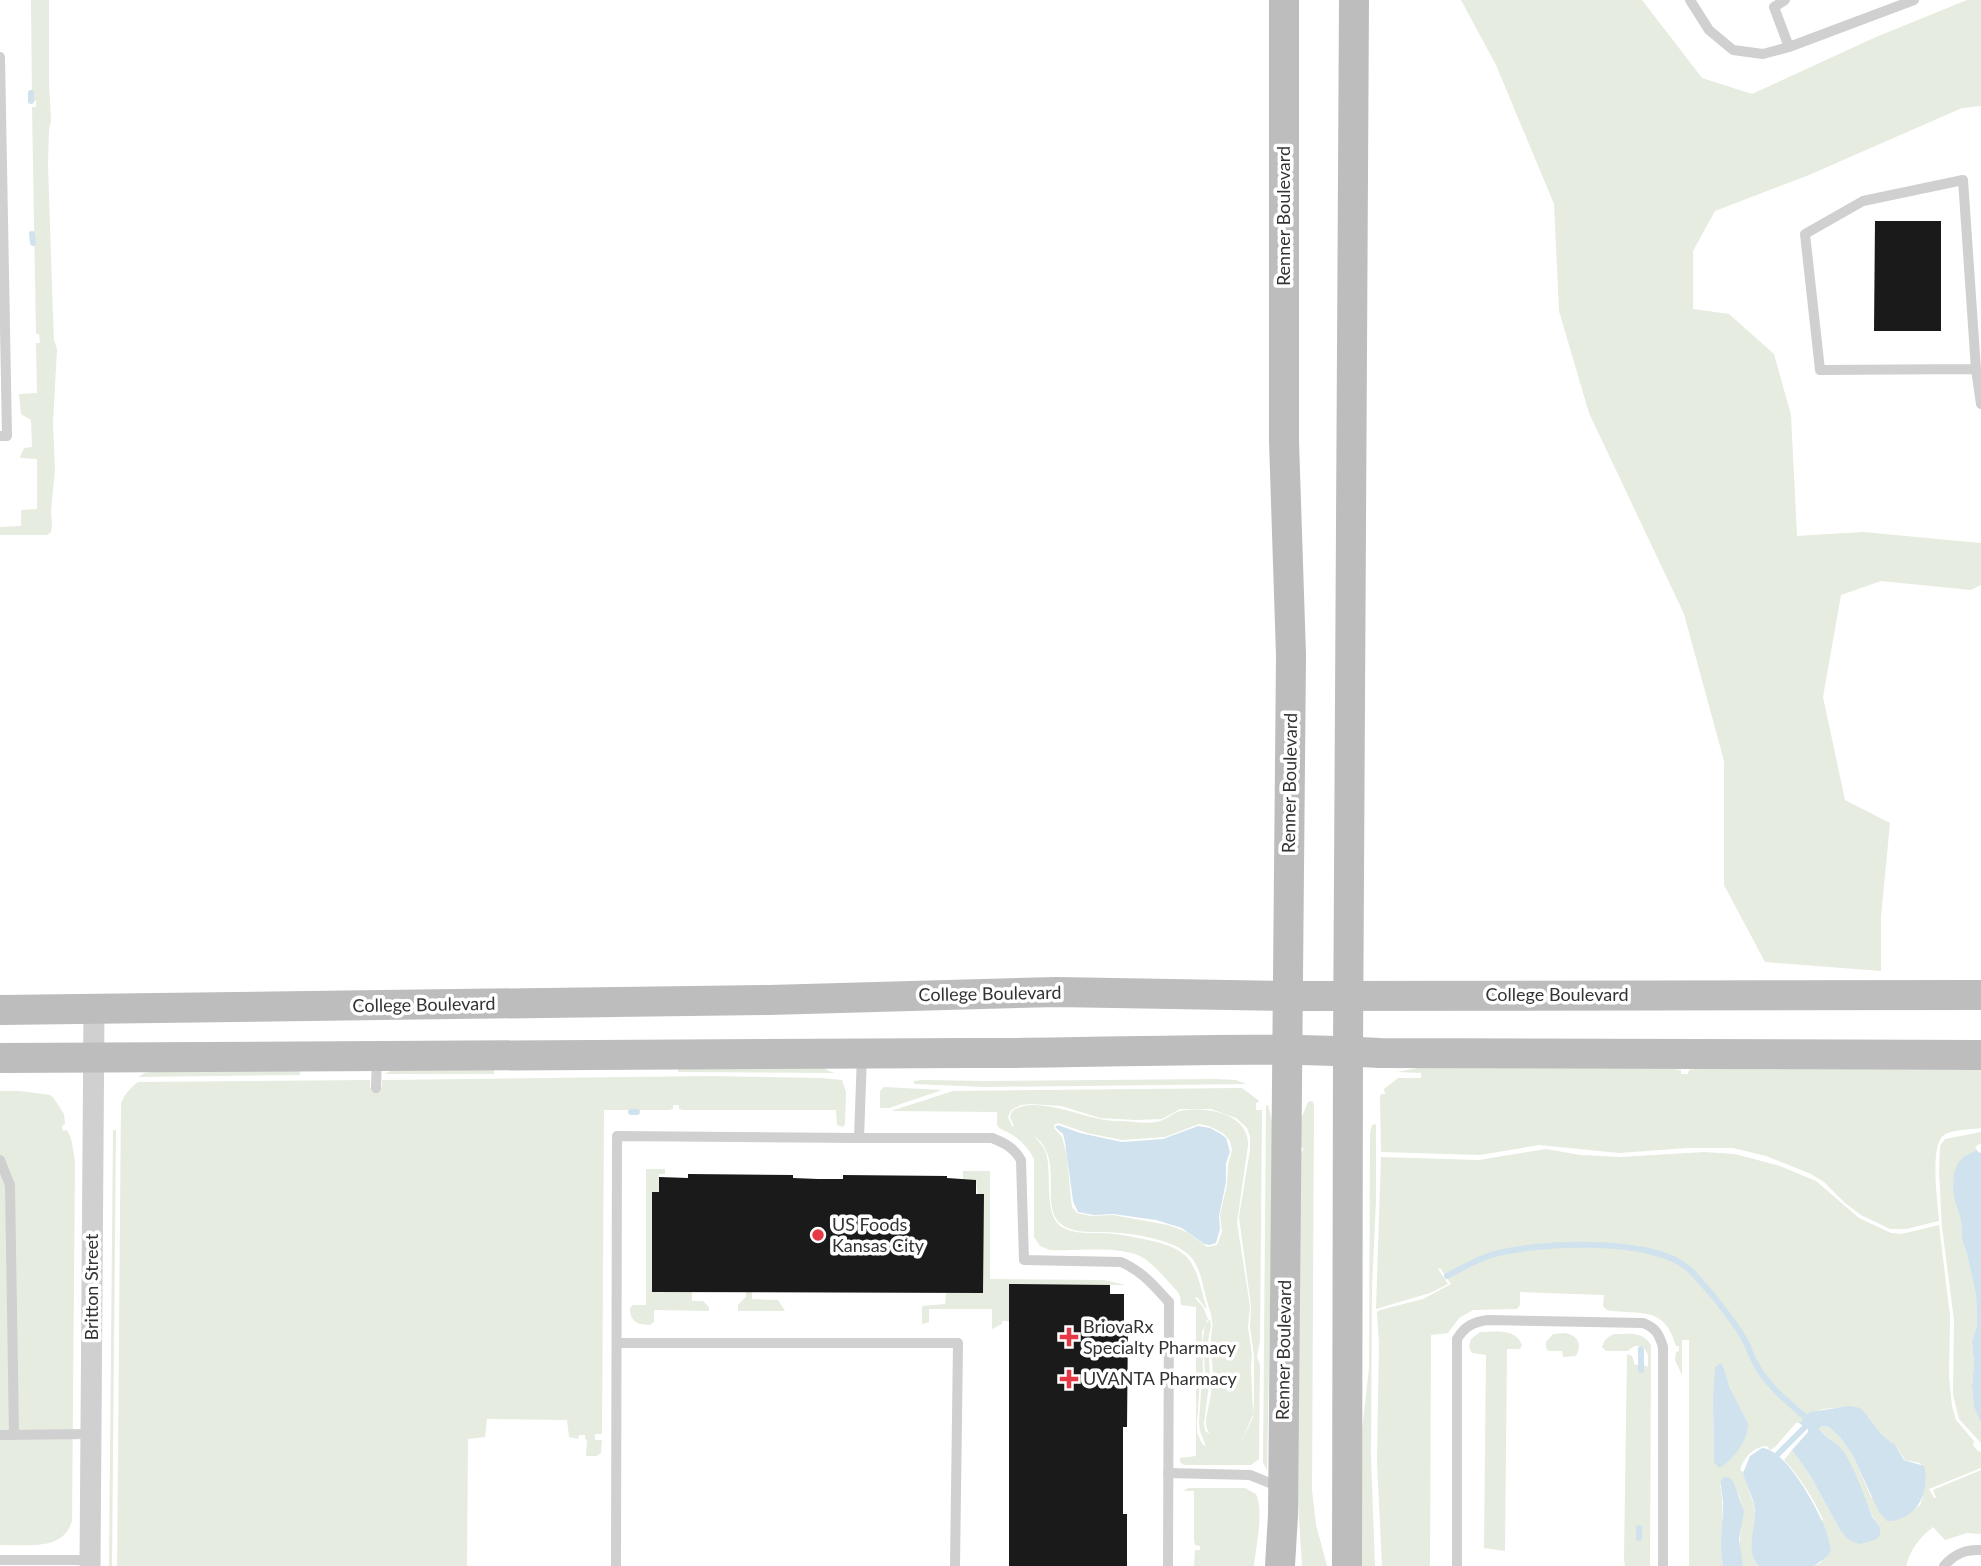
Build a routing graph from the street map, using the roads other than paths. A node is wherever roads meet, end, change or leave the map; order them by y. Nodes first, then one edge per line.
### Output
1 (1284, 0) edge
2 (1354, 0) edge
3 (1690, 0) edge
4 (1786, 0) edge
5 (1914, 0) edge
6 (1789, 47) junction
7 (0, 57) edge
8 (1976, 369) junction
9 (1981, 404) edge
10 (0, 436) edge
11 (1981, 995) edge
12 (1288, 996) junction
13 (1348, 996) junction
14 (94, 1009) junction
15 (0, 1010) edge
16 (1287, 1049) junction
17 (1348, 1051) junction
18 (862, 1053) junction
19 (377, 1055) junction
20 (1981, 1055) edge
21 (93, 1057) junction
22 (0, 1058) edge
23 (376, 1088) dead end
24 (859, 1138) junction
25 (0, 1160) edge
26 (618, 1343) junction
27 (91, 1434) junction
28 (0, 1435) edge
29 (13, 1435) junction
30 (1168, 1473) junction
31 (1283, 1502) junction
32 (1981, 1550) edge
33 (0, 1560) edge
34 (90, 1563) edge
35 (616, 1566) edge
36 (955, 1566) edge
37 (1168, 1566) edge
38 (1280, 1566) edge
39 (1293, 1566) edge
40 (1347, 1566) edge
41 (1457, 1566) edge
42 (1663, 1566) edge
43 (1944, 1566) edge

1 - 12 main road, Renner Boulevard
2 - 13 main road
3 - 6 lane
4 - 6 lane
5 - 6 lane
7 - 10 lane
8 - 8 lane
8 - 9 lane
11 - 13 main road, College Boulevard
12 - 13 main road, College Boulevard
12 - 14 main road, College Boulevard
12 - 16 main road, Renner Boulevard
13 - 17 main road
14 - 15 main road, College Boulevard
14 - 21 street, Britton Street
16 - 17 main road
16 - 18 main road
16 - 31 main road, Renner Boulevard
17 - 20 main road
17 - 40 main road
18 - 19 main road
18 - 24 lane
19 - 21 main road
19 - 23 lane
21 - 22 main road
21 - 27 street, Britton Street
24 - 26 lane
24 - 30 lane
25 - 29 lane
26 - 35 lane
26 - 36 lane
27 - 29 lane
27 - 34 street, Britton Street
28 - 29 lane
30 - 31 lane
30 - 37 lane
31 - 38 main road, Renner Boulevard
31 - 39 main road
32 - 43 lane
33 - 34 lane
41 - 42 lane

